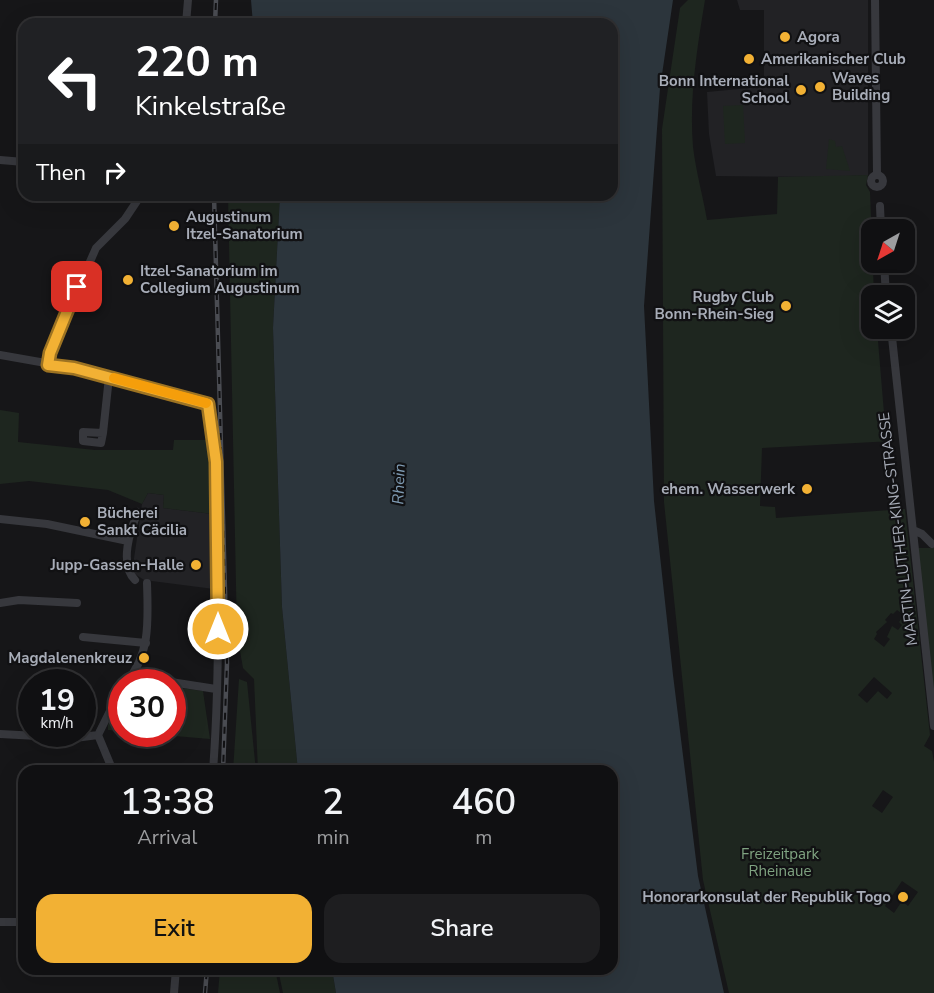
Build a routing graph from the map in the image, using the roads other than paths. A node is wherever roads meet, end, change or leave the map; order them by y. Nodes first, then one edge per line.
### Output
1 (188, 0) edge
2 (875, 0) edge
3 (186, 18) edge
4 (0, 160) edge
5 (18, 162) edge
6 (877, 174) dead end
7 (137, 201) edge
8 (880, 206) dead end
9 (881, 219) edge
10 (892, 339) edge
11 (0, 355) edge
12 (48, 365) junction
13 (109, 377) junction
14 (103, 433) dead end
15 (138, 512) dead end
16 (0, 519) edge
17 (913, 530) junction
18 (128, 541) junction
19 (915, 544) junction
20 (933, 544) edge
21 (135, 580) dead end
22 (147, 583) dead end
23 (0, 603) edge
24 (77, 603) dead end
25 (82, 638) dead end
26 (146, 643) junction
27 (135, 669) edge
28 (186, 684) edge
29 (216, 689) junction
30 (108, 715) edge
31 (934, 726) edge
32 (0, 734) edge
33 (98, 735) junction
34 (110, 765) edge
35 (213, 765) edge
36 (0, 922) edge
37 (18, 922) edge
38 (176, 975) edge
39 (174, 993) edge

1 - 3 street
2 - 6 street
4 - 5 street
7 - 12 street
8 - 9 street
10 - 17 street, MARTIN-LUTHER-KING-STRASSE
11 - 12 street
12 - 13 street
13 - 14 street
13 - 29 street
15 - 18 street
16 - 18 street
17 - 19 street, MARTIN-LUTHER-KING-STRASSE
17 - 20 street
18 - 21 street
19 - 20 street
19 - 31 street, MARTIN-LUTHER-KING-STRASSE
22 - 26 street
23 - 24 street
25 - 26 street
26 - 27 street
28 - 29 street
29 - 35 street
30 - 33 street
32 - 33 street
33 - 34 street
36 - 37 street
38 - 39 street

